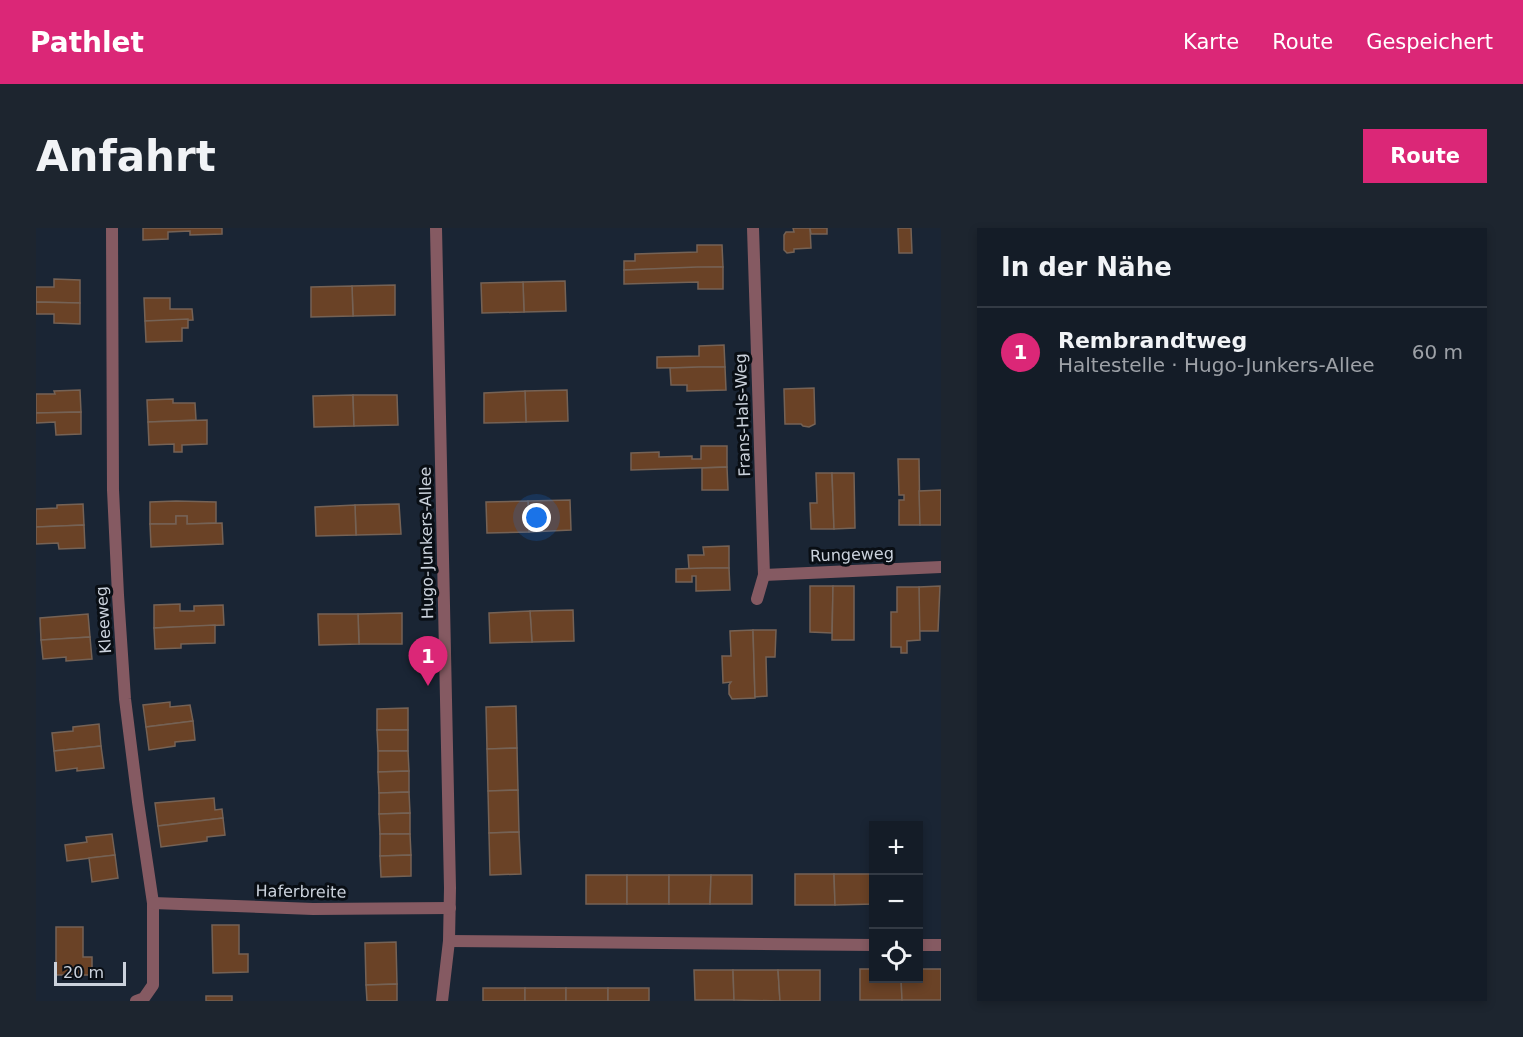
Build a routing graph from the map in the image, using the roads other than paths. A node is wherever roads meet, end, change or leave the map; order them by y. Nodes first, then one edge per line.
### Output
1 (112, 228) edge
2 (436, 228) edge
3 (753, 228) edge
4 (941, 567) edge
5 (764, 574) junction
6 (757, 599) dead end
7 (153, 903) junction
8 (450, 908) junction
9 (449, 941) junction
10 (869, 945) edge
11 (923, 945) edge
12 (941, 945) edge
13 (136, 1001) edge
14 (442, 1001) edge

1 - 7 street, Kleeweg
2 - 8 street, Hugo-Junkers-Allee
3 - 5 street, Frans-Hals-Weg
4 - 5 street, Rungeweg
5 - 6 street, Frans-Hals-Weg
7 - 8 street, Haferbreite
7 - 13 street, Kleeweg
8 - 9 street, Hugo-Junkers-Allee
9 - 10 street
9 - 14 street, Hugo-Junkers-Allee
11 - 12 street

